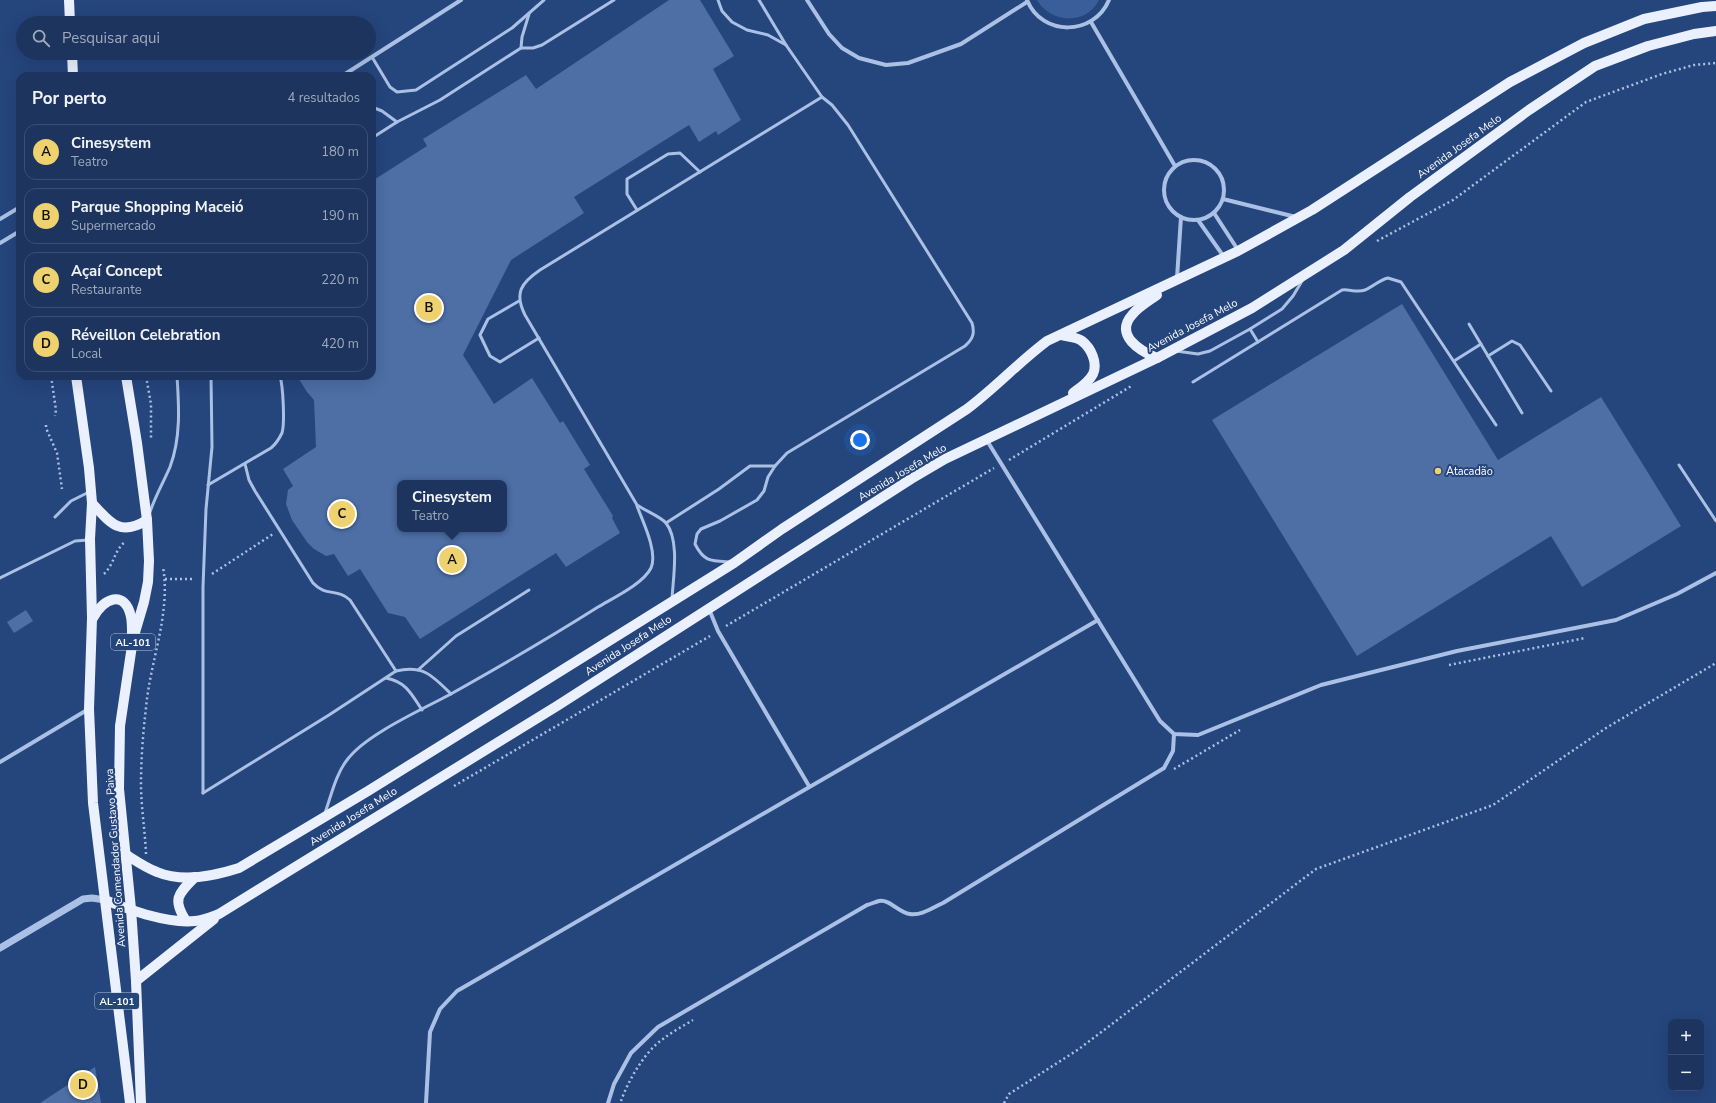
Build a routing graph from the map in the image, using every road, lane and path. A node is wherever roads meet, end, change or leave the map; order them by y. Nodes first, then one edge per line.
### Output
1 (69, 0) edge
2 (460, 0) edge
3 (544, 0) edge
4 (614, 0) edge
5 (718, 0) edge
6 (759, 0) edge
7 (807, 0) edge
8 (1109, 0) edge
9 (1027, 1) edge
10 (1716, 6) edge
11 (529, 14) junction
12 (70, 16) edge
13 (1091, 22) junction
14 (1716, 31) edge
15 (786, 44) junction
16 (521, 48) junction
17 (376, 54) edge
18 (72, 60) edge
19 (367, 60) edge
20 (374, 60) edge
21 (1716, 63) edge
22 (73, 72) edge
23 (348, 72) edge
24 (822, 97) junction
25 (376, 109) edge
26 (397, 122) junction
27 (376, 135) edge
28 (1175, 166) junction
29 (700, 172) junction
30 (1223, 199) junction
31 (16, 209) edge
32 (637, 210) junction
33 (1214, 213) junction
34 (1181, 217) junction
35 (1298, 217) junction
36 (0, 219) edge
37 (1198, 220) junction
38 (16, 233) edge
39 (0, 243) edge
40 (1373, 244) dead end
41 (1238, 251) junction
42 (1224, 257) junction
43 (1305, 274) junction
44 (1174, 282) junction
45 (519, 301) junction
46 (1469, 324) dead end
47 (1250, 329) junction
48 (1061, 335) junction
49 (538, 338) junction
50 (1258, 342) junction
51 (1481, 344) junction
52 (1170, 351) junction
53 (1488, 356) junction
54 (1157, 358) junction
55 (1454, 361) junction
56 (51, 380) edge
57 (77, 380) edge
58 (127, 380) edge
59 (147, 380) edge
60 (177, 380) edge
61 (211, 380) edge
62 (280, 380) edge
63 (1193, 382) dead end
64 (1134, 385) dead end
65 (1551, 391) dead end
66 (1522, 412) dead end
67 (1039, 414) junction
68 (55, 416) dead end
69 (46, 425) dead end
70 (1496, 425) dead end
71 (986, 439) junction
72 (151, 440) dead end
73 (245, 464) junction
74 (1002, 464) junction
75 (1679, 465) dead end
76 (775, 466) junction
77 (208, 485) junction
78 (62, 489) dead end
79 (91, 491) junction
80 (92, 503) junction
81 (637, 505) junction
82 (56, 517) dead end
83 (147, 520) junction
84 (1716, 521) edge
85 (666, 523) junction
86 (280, 530) junction
87 (131, 537) dead end
88 (90, 540) junction
89 (734, 563) junction
90 (162, 564) dead end
91 (1716, 573) edge
92 (102, 575) dead end
93 (0, 578) edge
94 (165, 578) junction
95 (203, 579) junction
96 (529, 590) dead end
97 (672, 602) junction
98 (708, 608) junction
99 (92, 618) junction
100 (1098, 620) junction
101 (718, 631) junction
102 (1586, 637) dead end
103 (133, 639) junction
104 (1716, 663) edge
105 (1442, 666) dead end
106 (418, 670) junction
107 (396, 671) junction
108 (385, 678) junction
109 (450, 694) junction
110 (89, 708) junction
111 (422, 710) junction
112 (1242, 729) dead end
113 (1174, 734) junction
114 (0, 762) edge
115 (1170, 772) dead end
116 (809, 786) junction
117 (450, 788) dead end
118 (323, 818) junction
119 (125, 854) junction
120 (148, 868) junction
121 (195, 877) junction
122 (105, 900) junction
123 (131, 909) junction
124 (219, 914) junction
125 (186, 921) junction
126 (0, 948) edge
127 (136, 981) junction
128 (694, 1019) dead end
129 (130, 1103) edge
130 (141, 1103) edge
131 (426, 1103) edge
132 (608, 1103) edge
133 (620, 1103) edge
134 (1004, 1103) edge

1 - 12 main road
2 - 17 street
3 - 11 lane
4 - 16 lane
5 - 15 lane
6 - 15 lane
7 - 9 street
8 - 13 street
9 - 13 street
10 - 35 main road, Avenida Josefa Melo
11 - 16 lane
11 - 20 lane
13 - 28 street
14 - 43 main road, Avenida Josefa Melo
15 - 24 lane
16 - 26 lane
18 - 22 main road
19 - 23 street
21 - 40 path
24 - 29 lane
24 - 76 lane
25 - 26 lane
26 - 27 lane
28 - 30 street
28 - 34 street
29 - 32 lane
29 - 32 lane
30 - 33 street
30 - 35 street
31 - 36 street
32 - 45 lane
33 - 37 street
33 - 41 street
34 - 37 street
34 - 44 street
35 - 41 main road, Avenida Josefa Melo
37 - 42 street
38 - 39 street
41 - 42 main road, Avenida Josefa Melo
42 - 44 main road, Avenida Josefa Melo
43 - 47 lane
43 - 52 main road, Avenida Josefa Melo
44 - 48 main road, Avenida Josefa Melo
44 - 54 main road
45 - 49 lane
45 - 49 lane
46 - 51 lane
47 - 50 lane
47 - 52 lane
48 - 67 main road
48 - 89 main road, Avenida Josefa Melo
49 - 81 lane
50 - 55 lane
50 - 63 lane
51 - 53 lane
51 - 55 lane
52 - 54 main road, Avenida Josefa Melo
53 - 65 lane
53 - 66 lane
54 - 67 main road, Avenida Josefa Melo
55 - 70 lane
56 - 68 path
57 - 79 main road, Avenida Comendador Gustavo Paiva / AL-101
58 - 83 main road, Avenida Comendador Gustavo Paiva / AL-101
59 - 72 path
60 - 83 lane
61 - 77 lane
62 - 73 lane
64 - 74 path
67 - 71 main road, Avenida Josefa Melo
69 - 78 path
71 - 74 street
71 - 98 main road, Avenida Josefa Melo
73 - 77 lane
73 - 86 lane
74 - 100 street
74 - 101 path
75 - 84 lane
76 - 85 lane
76 - 89 lane
77 - 95 lane
79 - 80 main road, Avenida Comendador Gustavo Paiva / AL-101
79 - 82 lane
80 - 83 main road
80 - 88 main road, Avenida Comendador Gustavo Paiva / AL-101
81 - 85 lane
81 - 109 lane
83 - 103 main road, Avenida Comendador Gustavo Paiva / AL-101
85 - 97 lane
86 - 95 path
86 - 107 lane
87 - 92 path
88 - 93 lane
88 - 99 main road, Avenida Comendador Gustavo Paiva / AL-101
89 - 97 main road, Avenida Josefa Melo
90 - 94 path
91 - 113 street
94 - 95 path
94 - 120 path
95 - 108 lane
96 - 106 lane
97 - 118 main road, Avenida Josefa Melo
98 - 101 street
98 - 124 main road, Avenida Josefa Melo
99 - 103 main road
99 - 110 main road, Avenida Comendador Gustavo Paiva / AL-101
100 - 113 street
100 - 116 street
101 - 116 street
101 - 117 path
102 - 105 path
103 - 119 main road, Avenida Comendador Gustavo Paiva / AL-101
104 - 134 path
106 - 107 lane
106 - 109 lane
107 - 108 lane
108 - 111 lane
109 - 111 lane
110 - 114 street
110 - 122 main road, Avenida Comendador Gustavo Paiva / AL-101
111 - 118 lane
112 - 115 path
113 - 132 street
116 - 131 street
118 - 121 main road, Avenida Josefa Melo
119 - 120 main road, Avenida Josefa Melo
119 - 123 main road, Avenida Comendador Gustavo Paiva / AL-101
120 - 121 main road, Avenida Josefa Melo
121 - 125 main road
122 - 123 main road, Avenida Josefa Melo
122 - 126 street
122 - 129 main road, Avenida Comendador Gustavo Paiva / AL-101
123 - 125 main road, Avenida Josefa Melo
123 - 127 main road, Avenida Comendador Gustavo Paiva / AL-101
124 - 125 main road, Avenida Josefa Melo
124 - 127 main road
127 - 130 main road, Avenida Comendador Gustavo Paiva / AL-101
128 - 133 path

